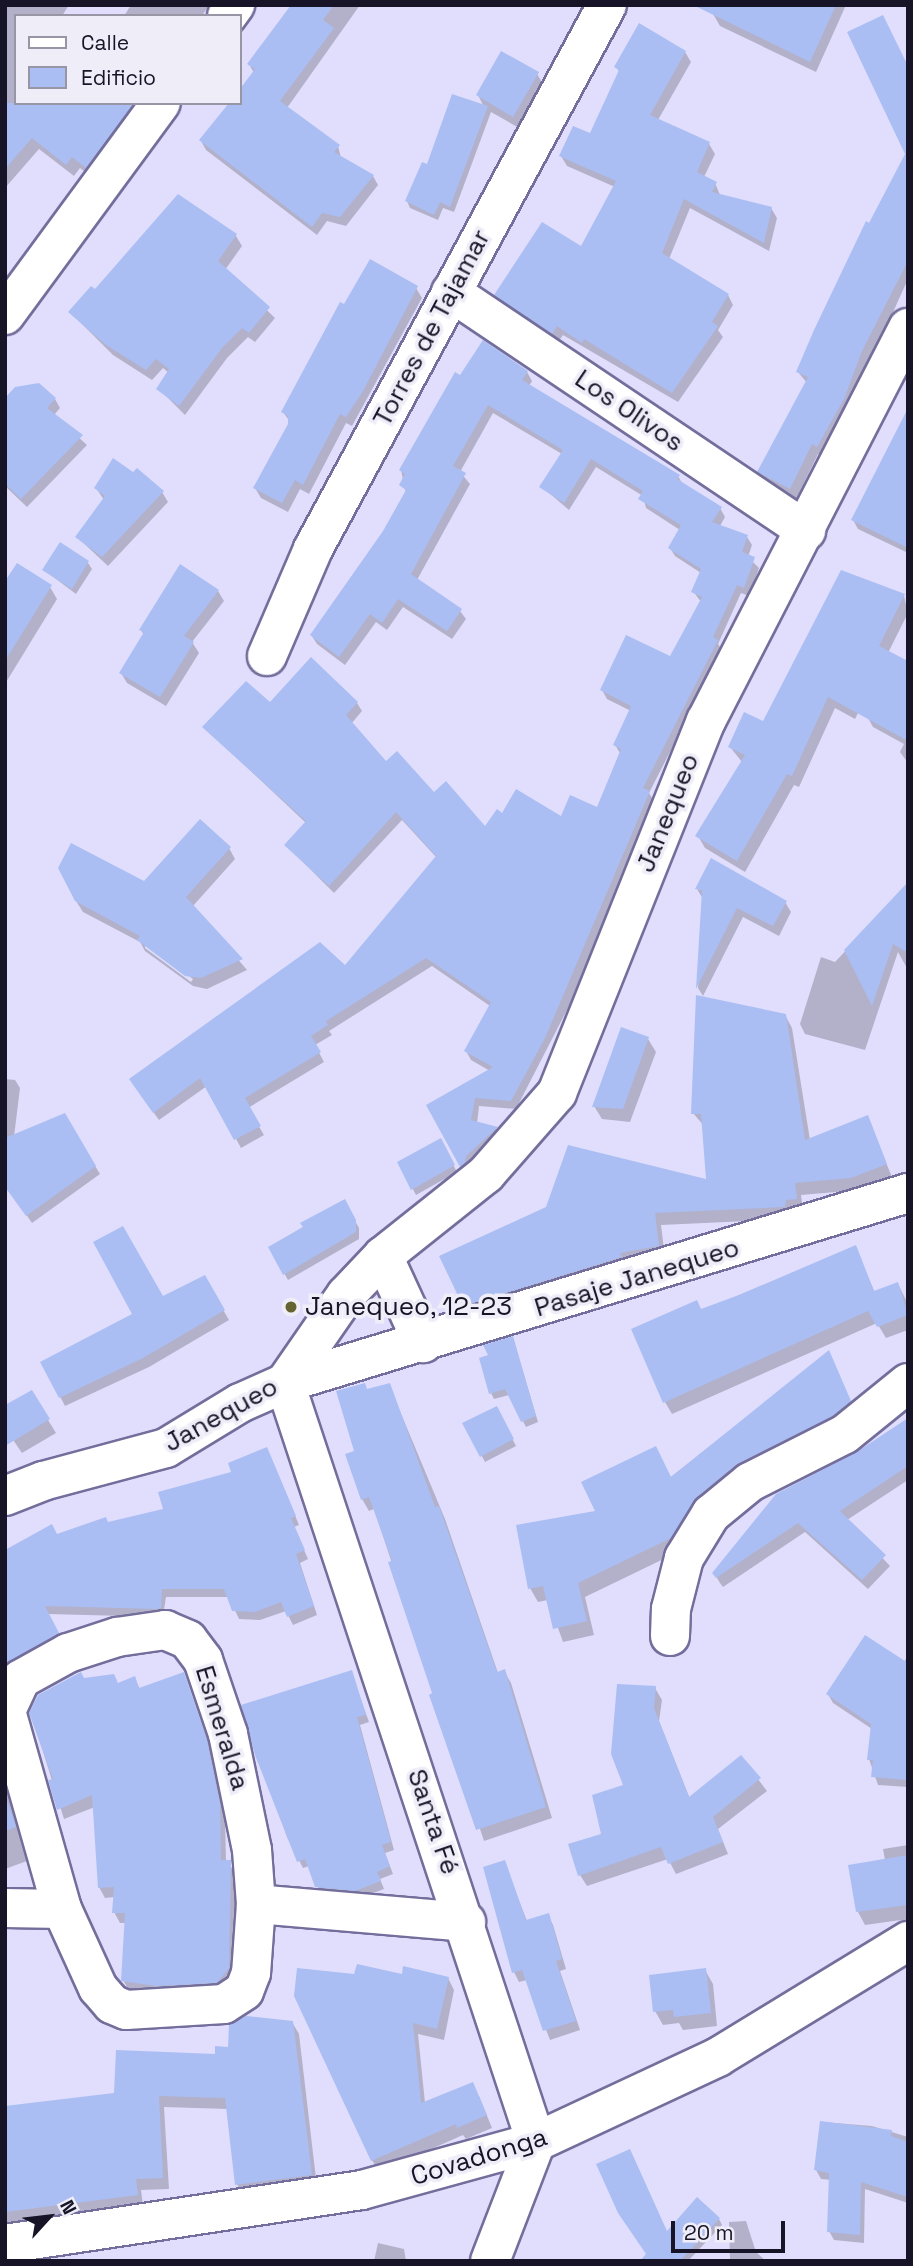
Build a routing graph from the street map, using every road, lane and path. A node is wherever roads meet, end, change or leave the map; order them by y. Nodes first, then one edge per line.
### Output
1 (607, 5) edge
2 (160, 105) edge
3 (451, 292) junction
4 (5, 315) edge
5 (908, 328) edge
6 (806, 531) junction
7 (267, 656) dead end
8 (908, 1193) edge
9 (383, 1256) junction
10 (423, 1343) junction
11 (285, 1383) junction
12 (908, 1383) edge
13 (5, 1496) edge
14 (670, 1636) dead end
15 (256, 1903) junction
16 (5, 1908) edge
17 (62, 1909) junction
18 (466, 1922) junction
19 (908, 1941) edge
20 (536, 2142) junction
21 (5, 2244) edge
22 (490, 2261) edge

1 - 3 street, Torres de Tajamar
2 - 4 street
3 - 6 street, Los Olivos
3 - 7 street, Torres de Tajamar
5 - 6 street, Janequeo
6 - 9 street, Janequeo
8 - 10 street, Pasaje Janequeo
9 - 10 street
9 - 11 street, Janequeo
10 - 11 street, Pasaje Janequeo
11 - 13 street, Janequeo
11 - 18 street, Santa Fé
12 - 14 street
15 - 17 street, Esmeralda
15 - 17 street, Esmeralda
15 - 18 street
16 - 17 street
18 - 20 street, Santa Fé
19 - 20 street, Covadonga
20 - 21 street, Covadonga
20 - 22 street

